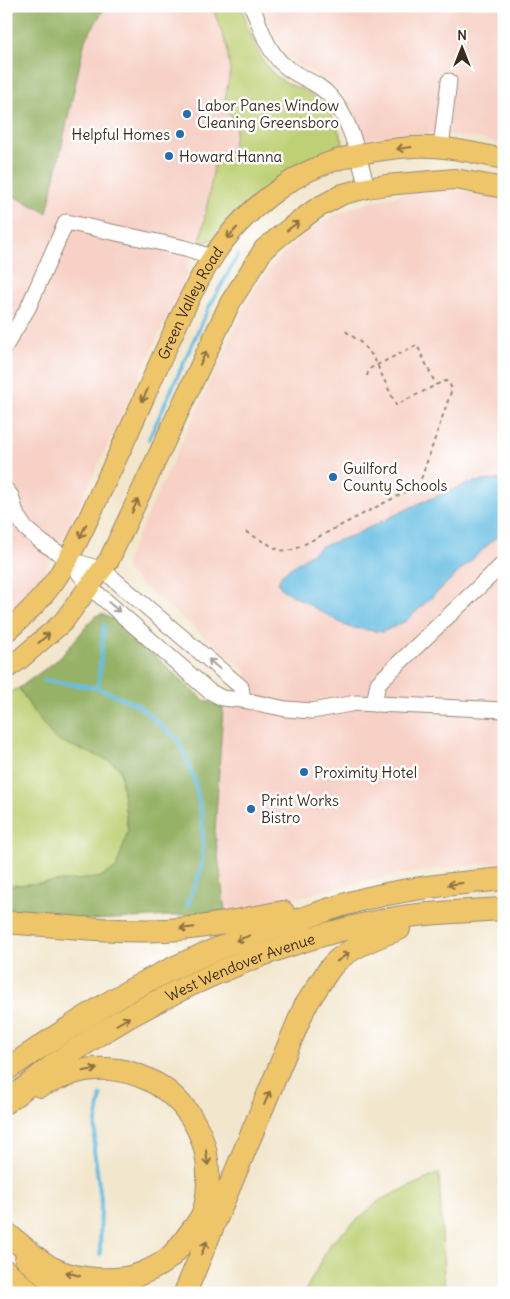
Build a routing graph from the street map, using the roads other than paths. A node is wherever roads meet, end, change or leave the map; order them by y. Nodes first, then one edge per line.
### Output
1 (252, 6) edge
2 (449, 81) dead end
3 (441, 148) junction
4 (358, 156) junction
5 (504, 159) edge
6 (367, 188) junction
7 (504, 188) edge
8 (214, 258) junction
9 (6, 345) edge
10 (6, 490) edge
11 (68, 559) junction
12 (504, 564) edge
13 (102, 570) junction
14 (90, 587) junction
15 (6, 632) edge
16 (6, 669) edge
17 (243, 700) junction
18 (374, 704) junction
19 (504, 710) edge
20 (504, 879) edge
21 (338, 905) junction
22 (504, 909) edge
23 (465, 912) junction
24 (6, 922) edge
25 (6, 1070) edge
26 (9, 1100) edge
27 (6, 1233) edge
28 (6, 1242) edge
29 (6, 1270) edge
30 (32, 1293) edge
31 (63, 1293) edge
32 (185, 1293) edge

1 - 4 lane
2 - 3 lane
3 -> 4 main road, Green Valley Road
3 - 5 main road, Green Valley Road
4 - 6 lane
4 -> 8 main road, Green Valley Road
6 - 7 main road
13 -> 6 main road
8 - 9 lane
8 -> 11 main road, Green Valley Road
10 - 11 lane
11 - 13 lane
11 - 14 lane
11 - 15 main road, Green Valley Road
12 - 18 lane
13 - 14 main road
17 -> 13 lane
16 -> 14 main road
14 -> 17 lane
17 - 18 lane
18 - 19 lane
20 -> 21 highway, West Wendover Avenue
21 -> 24 highway
21 -> 25 highway, West Wendover Avenue
22 - 23 highway, West Wendover Avenue
26 -> 23 highway, West Wendover Avenue
32 -> 23 highway
26 -> 27 highway
28 - 31 main road
29 - 30 main road

